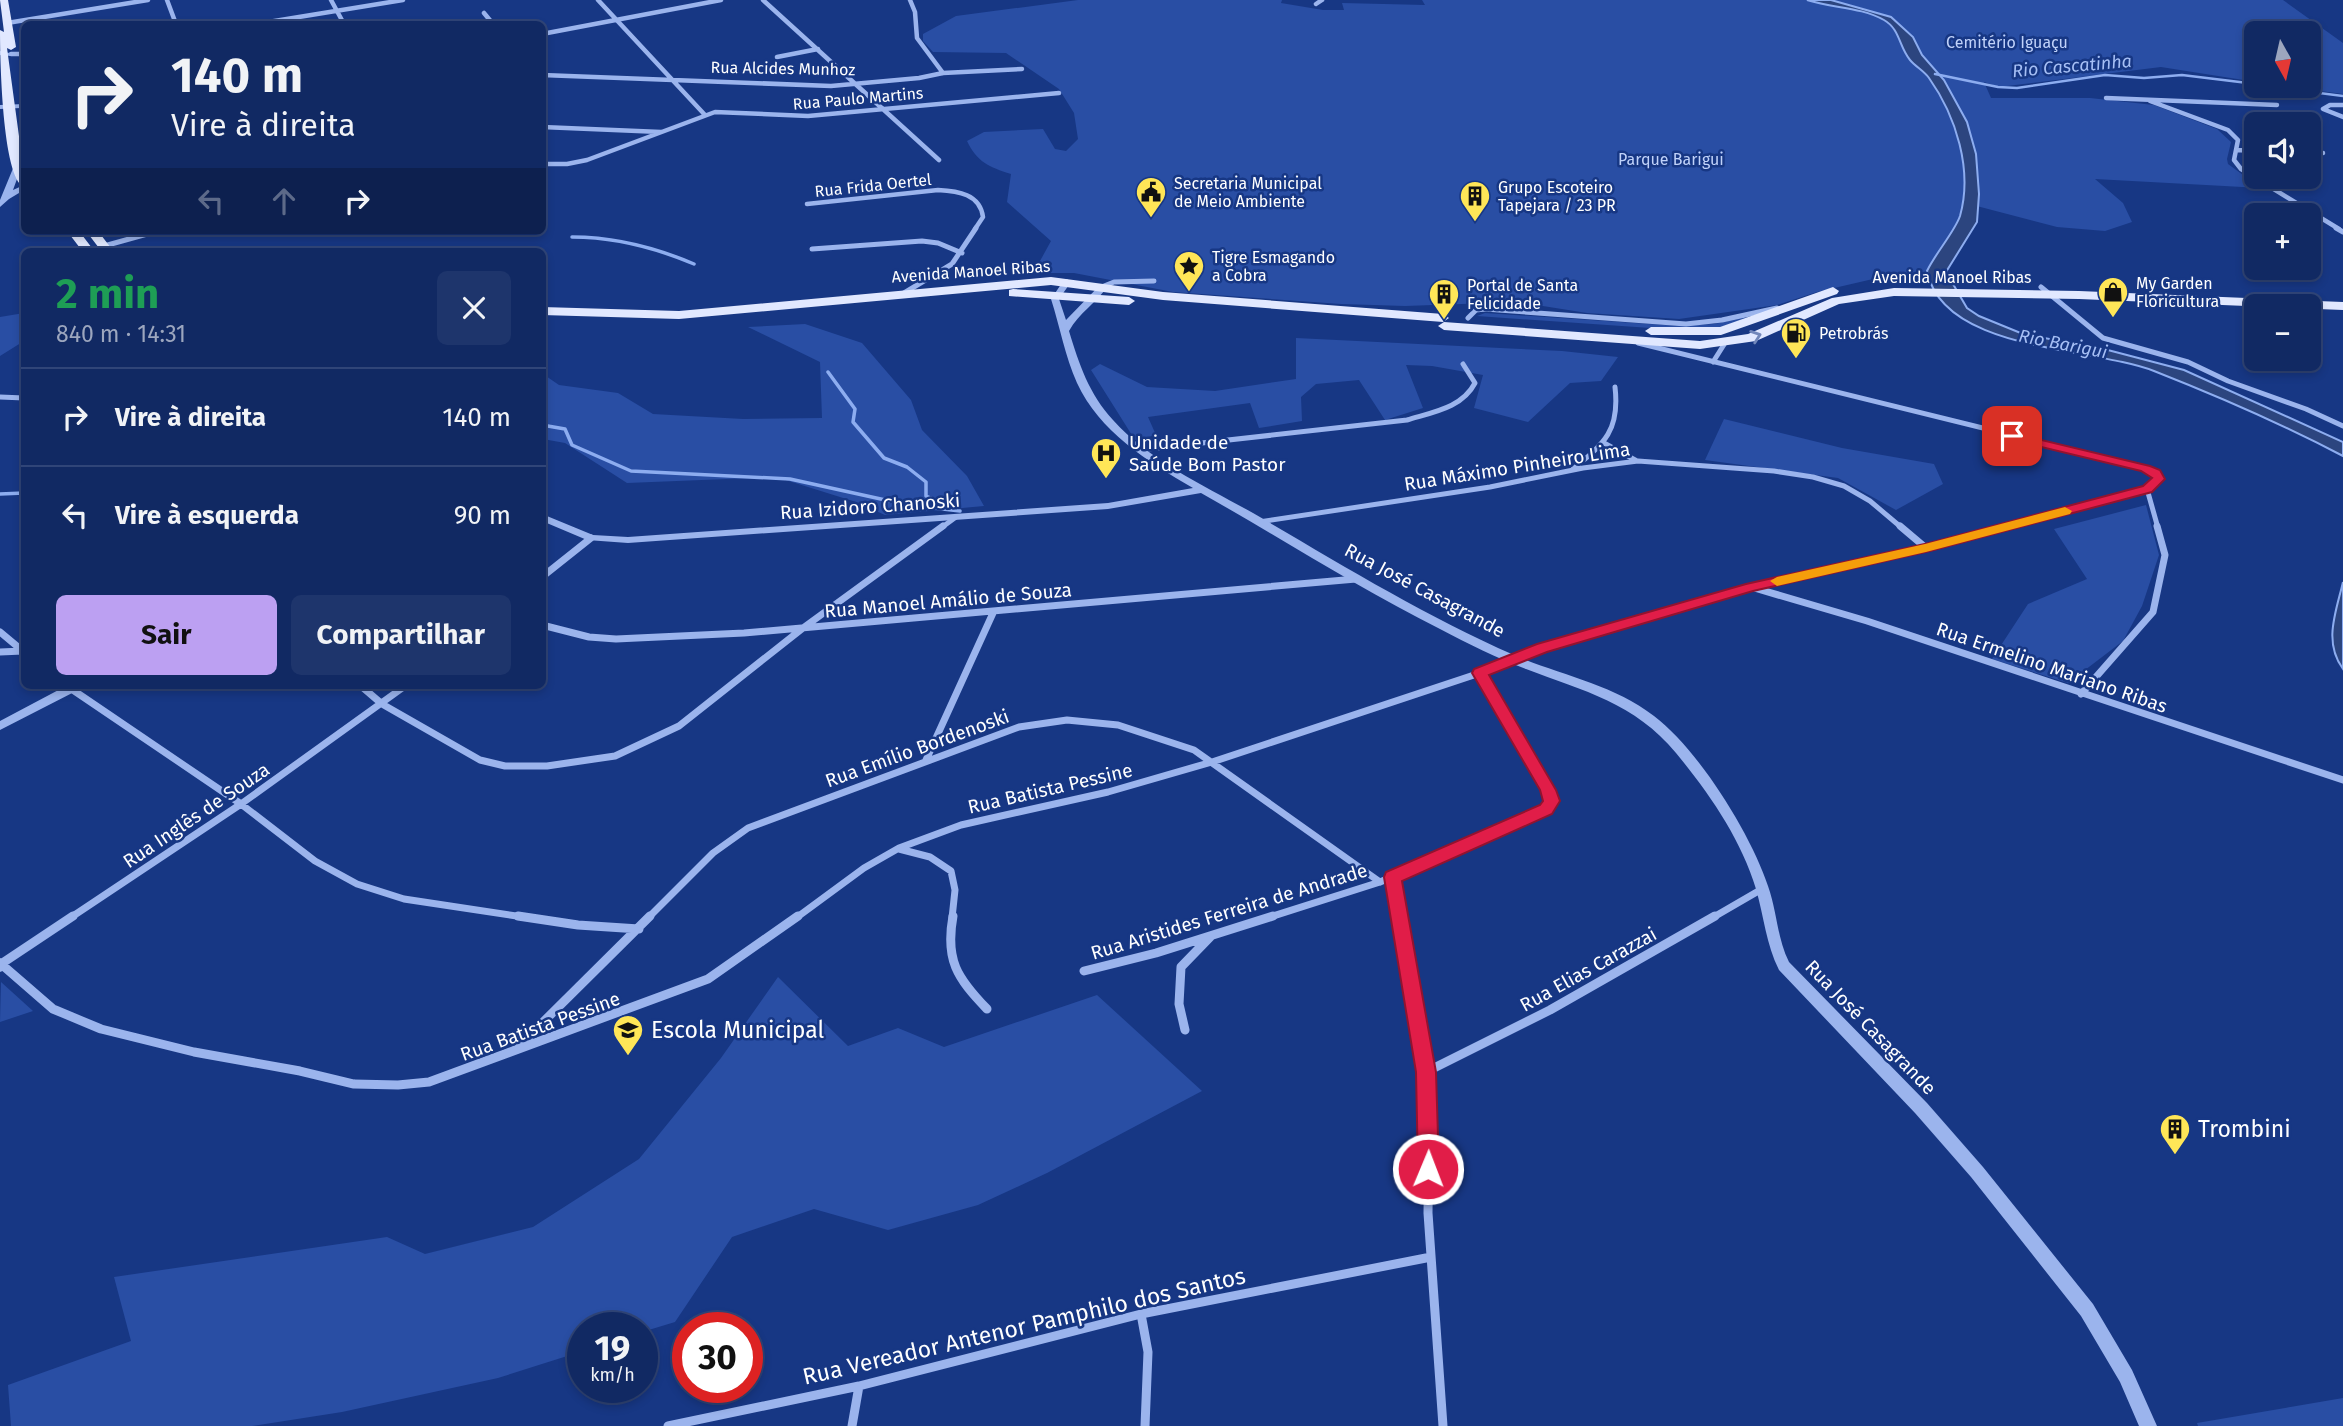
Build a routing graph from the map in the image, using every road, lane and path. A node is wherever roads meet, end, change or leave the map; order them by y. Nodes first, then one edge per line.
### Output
1 (4, 0) edge
2 (148, 0) edge
3 (167, 0) edge
4 (331, 0) edge
5 (402, 0) edge
6 (598, 0) edge
7 (721, 0) edge
8 (763, 0) edge
9 (910, 0) edge
10 (1322, 0) edge
11 (1316, 4) dead end
12 (337, 11) junction
13 (484, 13) dead end
14 (616, 19) junction
15 (175, 21) edge
16 (275, 21) edge
17 (342, 21) edge
18 (489, 21) edge
19 (7, 23) junction
20 (0, 33) edge
21 (546, 33) edge
22 (818, 49) junction
23 (777, 57) dead end
24 (4, 58) edge
25 (1022, 69) dead end
26 (943, 73) junction
27 (546, 75) edge
28 (673, 80) junction
29 (856, 84) junction
30 (1059, 93) dead end
31 (2106, 98) dead end
32 (2150, 101) junction
33 (2277, 105) dead end
34 (2343, 105) edge
35 (13, 107) edge
36 (884, 109) junction
37 (705, 115) junction
38 (2343, 117) edge
39 (21, 126) edge
40 (546, 127) edge
41 (665, 132) junction
42 (2235, 150) junction
43 (2244, 150) edge
44 (939, 160) dead end
45 (546, 164) edge
46 (21, 167) edge
47 (21, 187) edge
48 (6, 197) junction
49 (807, 204) dead end
50 (0, 205) edge
51 (2343, 232) edge
52 (146, 235) edge
53 (109, 248) edge
54 (811, 249) dead end
55 (962, 253) junction
56 (1154, 281) dead end
57 (1067, 282) junction
58 (1104, 286) junction
59 (967, 287) junction
60 (1923, 288) junction
61 (2046, 291) junction
62 (904, 293) junction
63 (1055, 296) junction
64 (941, 297) junction
65 (1093, 298) junction
66 (2343, 299) edge
67 (879, 303) junction
68 (2343, 306) edge
69 (546, 311) edge
70 (610, 314) junction
71 (546, 319) edge
72 (581, 321) junction
73 (1444, 322) junction
74 (1066, 329) junction
75 (1628, 341) junction
76 (1725, 344) junction
77 (1713, 362) junction
78 (1463, 364) dead end
79 (1615, 387) dead end
80 (0, 397) edge
81 (21, 398) edge
82 (2343, 426) edge
83 (1604, 443) junction
84 (1139, 450) junction
85 (1638, 461) junction
86 (1572, 470) junction
87 (1204, 489) junction
88 (2149, 491) junction
89 (956, 517) junction
90 (546, 519) edge
91 (1259, 522) junction
92 (591, 538) junction
93 (1926, 548) junction
94 (546, 574) edge
95 (1356, 579) junction
96 (1751, 587) junction
97 (993, 613) junction
98 (546, 626) edge
99 (803, 628) junction
100 (0, 632) edge
101 (21, 649) edge
102 (21, 651) edge
103 (0, 652) edge
104 (1512, 659) junction
105 (1480, 673) junction
106 (67, 689) edge
107 (74, 689) edge
108 (364, 689) edge
109 (401, 689) edge
110 (2081, 694) junction
111 (382, 704) junction
112 (0, 726) edge
113 (926, 760) junction
114 (1212, 762) junction
115 (2343, 780) edge
116 (241, 804) junction
117 (899, 848) junction
118 (1392, 877) junction
119 (1380, 882) junction
120 (1763, 889) junction
121 (639, 929) junction
122 (1211, 936) junction
123 (0, 965) edge
124 (1084, 971) dead end
125 (987, 1009) dead end
126 (1185, 1030) dead end
127 (513, 1052) junction
128 (1426, 1072) junction
129 (1431, 1257) junction
130 (1141, 1314) junction
131 (859, 1386) junction
132 (667, 1426) edge
133 (852, 1426) edge
134 (1145, 1426) edge
135 (1443, 1426) edge
136 (2147, 1426) edge

1 - 19 main road
2 - 19 street
3 - 15 street
4 - 12 street
5 - 12 street
6 - 14 street
7 - 14 street
8 - 22 street
9 - 26 street
10 - 11 street
12 - 16 street
12 - 17 street
13 - 18 street
14 - 21 street
14 - 28 street
19 - 24 main road
20 - 24 main road
22 - 23 street
22 - 29 street
24 - 35 main road
25 - 26 street, Rua Alcides Munhoz
26 - 29 street, Rua Alcides Munhoz
27 - 28 street, Rua Alcides Munhoz
28 - 29 street, Rua Alcides Munhoz
28 - 37 street
29 - 36 street
30 - 36 street, Rua Paulo Martins
31 - 32 street
32 - 33 street
32 - 42 street
34 - 38 street
35 - 39 main road
35 - 46 main road
36 - 37 street, Rua Paulo Martins
36 - 44 street
37 - 41 street, Rua Paulo Martins
40 - 41 street
41 - 45 street, Rua Paulo Martins
42 - 43 street
42 - 51 street
46 - 48 street
47 - 48 street
48 - 50 street
49 - 55 street, Rua Frida Oertel
52 - 53 street
54 - 55 street
55 - 62 street, Rua Frida Oertel
56 - 58 street
57 - 58 main road, Avenida Manoel Ribas
57 - 59 main road, Avenida Manoel Ribas
57 - 63 street
58 - 65 street
58 - 73 main road, Avenida Manoel Ribas
59 - 62 main road, Avenida Manoel Ribas
59 - 64 main road
60 - 61 main road, Avenida Manoel Ribas
60 - 73 main road, Avenida Manoel Ribas
76 -> 60 main road, Avenida Manoel Ribas
61 - 66 main road
61 - 68 main road, Avenida Manoel Ribas
61 - 82 street
62 - 67 main road
62 - 70 main road, Avenida Manoel Ribas
63 - 64 main road, Avenida Manoel Ribas
63 - 65 main road, Avenida Manoel Ribas
63 - 74 street, Rua José Casagrande
64 - 67 main road, Avenida Manoel Ribas
65 - 73 main road, Avenida Manoel Ribas
65 - 74 street
67 - 72 main road, Avenida Manoel Ribas
69 - 70 main road, Avenida Manoel Ribas
70 - 72 main road
71 - 72 main road, Avenida Manoel Ribas
73 - 75 main road, Avenida Manoel Ribas
74 - 84 street, Rua José Casagrande
75 - 76 main road, Avenida Manoel Ribas
75 - 77 street
76 - 77 street
77 - 88 street
78 - 84 street
79 - 83 street
80 - 81 street
83 - 85 street
83 - 86 street
84 - 87 street, Rua José Casagrande
85 - 86 street, Rua Máximo Pinheiro Lima
85 - 93 street, Rua Máximo Pinheiro Lima
86 - 91 street, Rua Máximo Pinheiro Lima
87 - 89 street, Rua Izidoro Chanoski
87 - 91 street, Rua José Casagrande
88 - 93 street, Rua Batista Pessine
88 - 110 street
89 - 92 street, Rua Izidoro Chanoski
89 - 99 street
90 - 92 street, Rua Izidoro Chanoski
91 - 95 street, Rua José Casagrande
92 - 94 street
93 - 96 street, Rua Batista Pessine
95 - 97 street, Rua Manoel Amálio de Souza
95 - 104 street, Rua José Casagrande
96 - 104 street, Rua Batista Pessine
96 - 110 street, Rua Ermelino Mariano Ribas
97 - 99 street, Rua Manoel Amálio de Souza
97 - 113 street
98 - 99 street, Rua Manoel Amálio de Souza
99 - 111 street
100 - 101 street
102 - 103 street
104 - 105 street, Rua Batista Pessine
104 - 120 street, Rua José Casagrande
105 - 114 street, Rua Batista Pessine
105 - 118 street, Rua Aristides Ferreira de Andrade
106 - 112 street
107 - 116 street
108 - 111 street
109 - 111 street, Rua Inglês de Souza
110 - 115 street, Rua Ermelino Mariano Ribas
111 - 116 street, Rua Inglês de Souza
113 - 114 street, Rua Emílio Bordenoski
113 - 121 street, Rua Emílio Bordenoski
114 - 117 street, Rua Batista Pessine
114 - 119 street, Rua Emílio Bordenoski
116 - 121 street
116 - 123 street, Rua Inglês de Souza
117 - 125 street
117 - 127 street, Rua Batista Pessine
118 - 119 street, Rua Aristides Ferreira de Andrade
118 - 128 street
119 - 122 street, Rua Aristides Ferreira de Andrade
120 - 128 street, Rua Elias Carazzai
120 - 136 street, Rua José Casagrande
121 - 127 street, Rua Emílio Bordenoski
122 - 124 street, Rua Aristides Ferreira de Andrade
122 - 126 street
123 - 127 street, Rua Batista Pessine
128 - 129 street
129 - 130 street, Rua Vereador Antenor Pamphilo dos Santos
129 - 135 street
130 - 131 street, Rua Vereador Antenor Pamphilo dos Santos
130 - 134 street
131 - 132 street, Rua Vereador Antenor Pamphilo dos Santos
131 - 133 street

